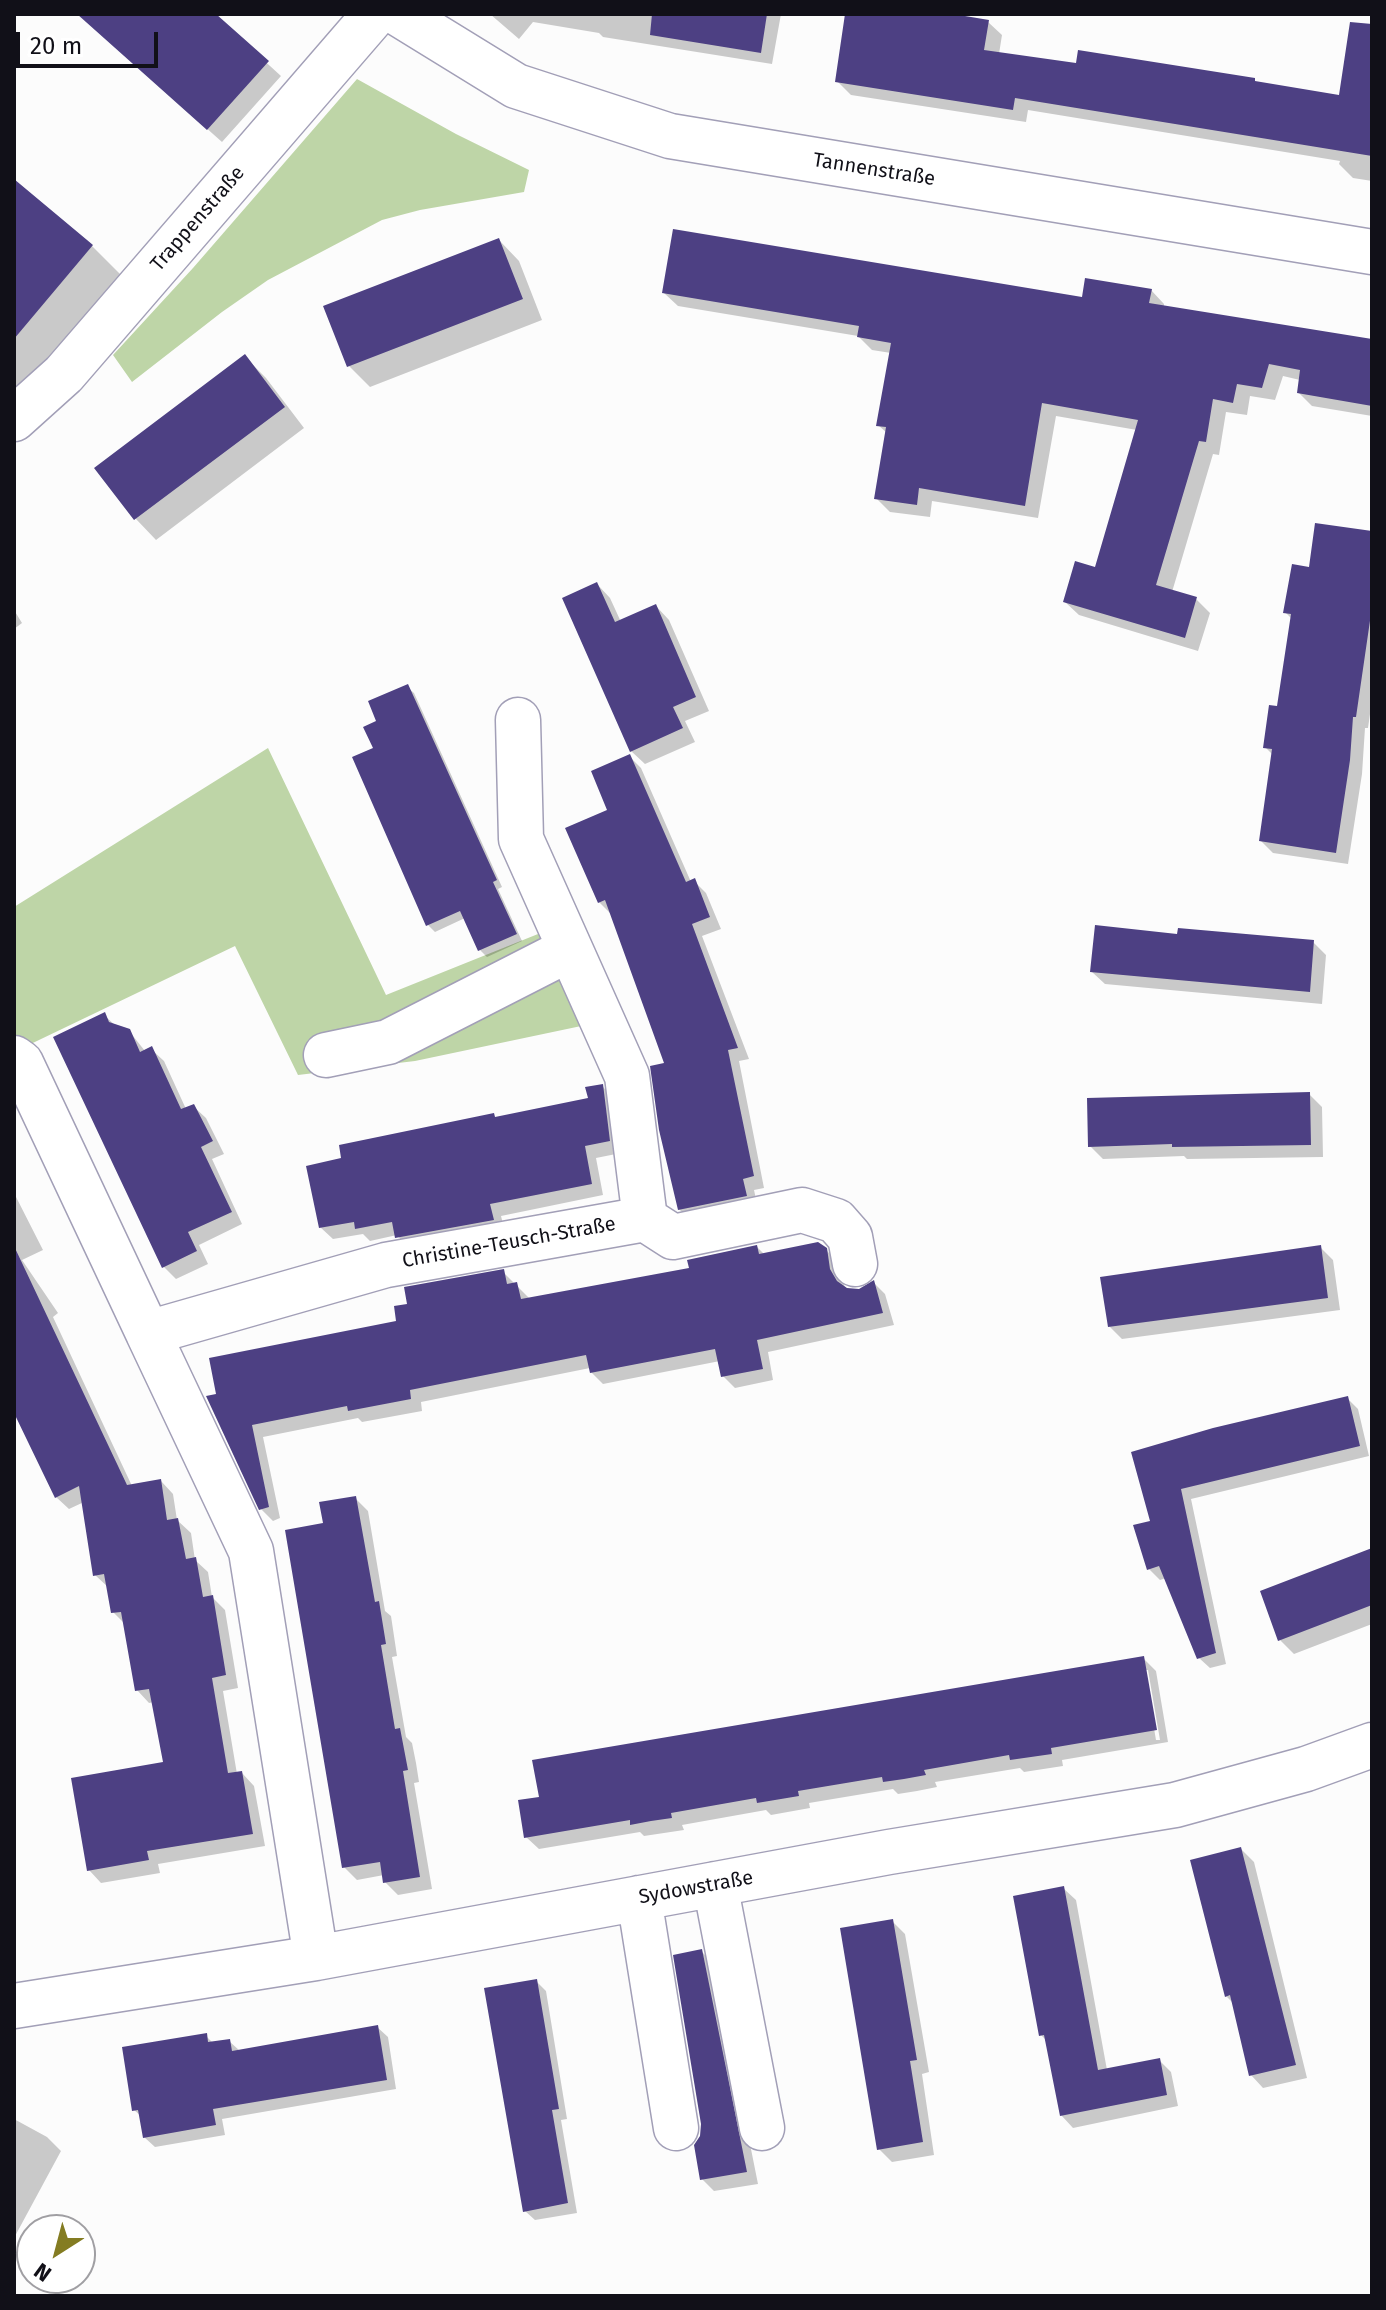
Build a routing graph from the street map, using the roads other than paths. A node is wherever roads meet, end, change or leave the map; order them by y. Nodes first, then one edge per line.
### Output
1 (375, 14) edge
2 (399, 14) edge
3 (1372, 252) edge
4 (14, 419) edge
5 (518, 720) dead end
6 (570, 949) junction
7 (326, 1055) dead end
8 (14, 1058) edge
9 (645, 1219) junction
10 (855, 1264) dead end
11 (148, 1333) junction
12 (1372, 1745) edge
13 (715, 1884) junction
14 (639, 1898) junction
15 (316, 1958) junction
16 (14, 2006) edge
17 (676, 2128) dead end
18 (762, 2128) dead end

1 - 4 street, Trappenstraße
2 - 3 street, Tannenstraße
5 - 6 street, Christine-Teusch-Straße
6 - 7 street
6 - 9 street, Christine-Teusch-Straße
8 - 11 street
9 - 10 street
9 - 11 street, Christine-Teusch-Straße
11 - 15 street
12 - 13 street, Sydowstraße
13 - 14 street, Sydowstraße
13 - 18 street
14 - 15 street, Sydowstraße
14 - 17 street
15 - 16 street, Sydowstraße

